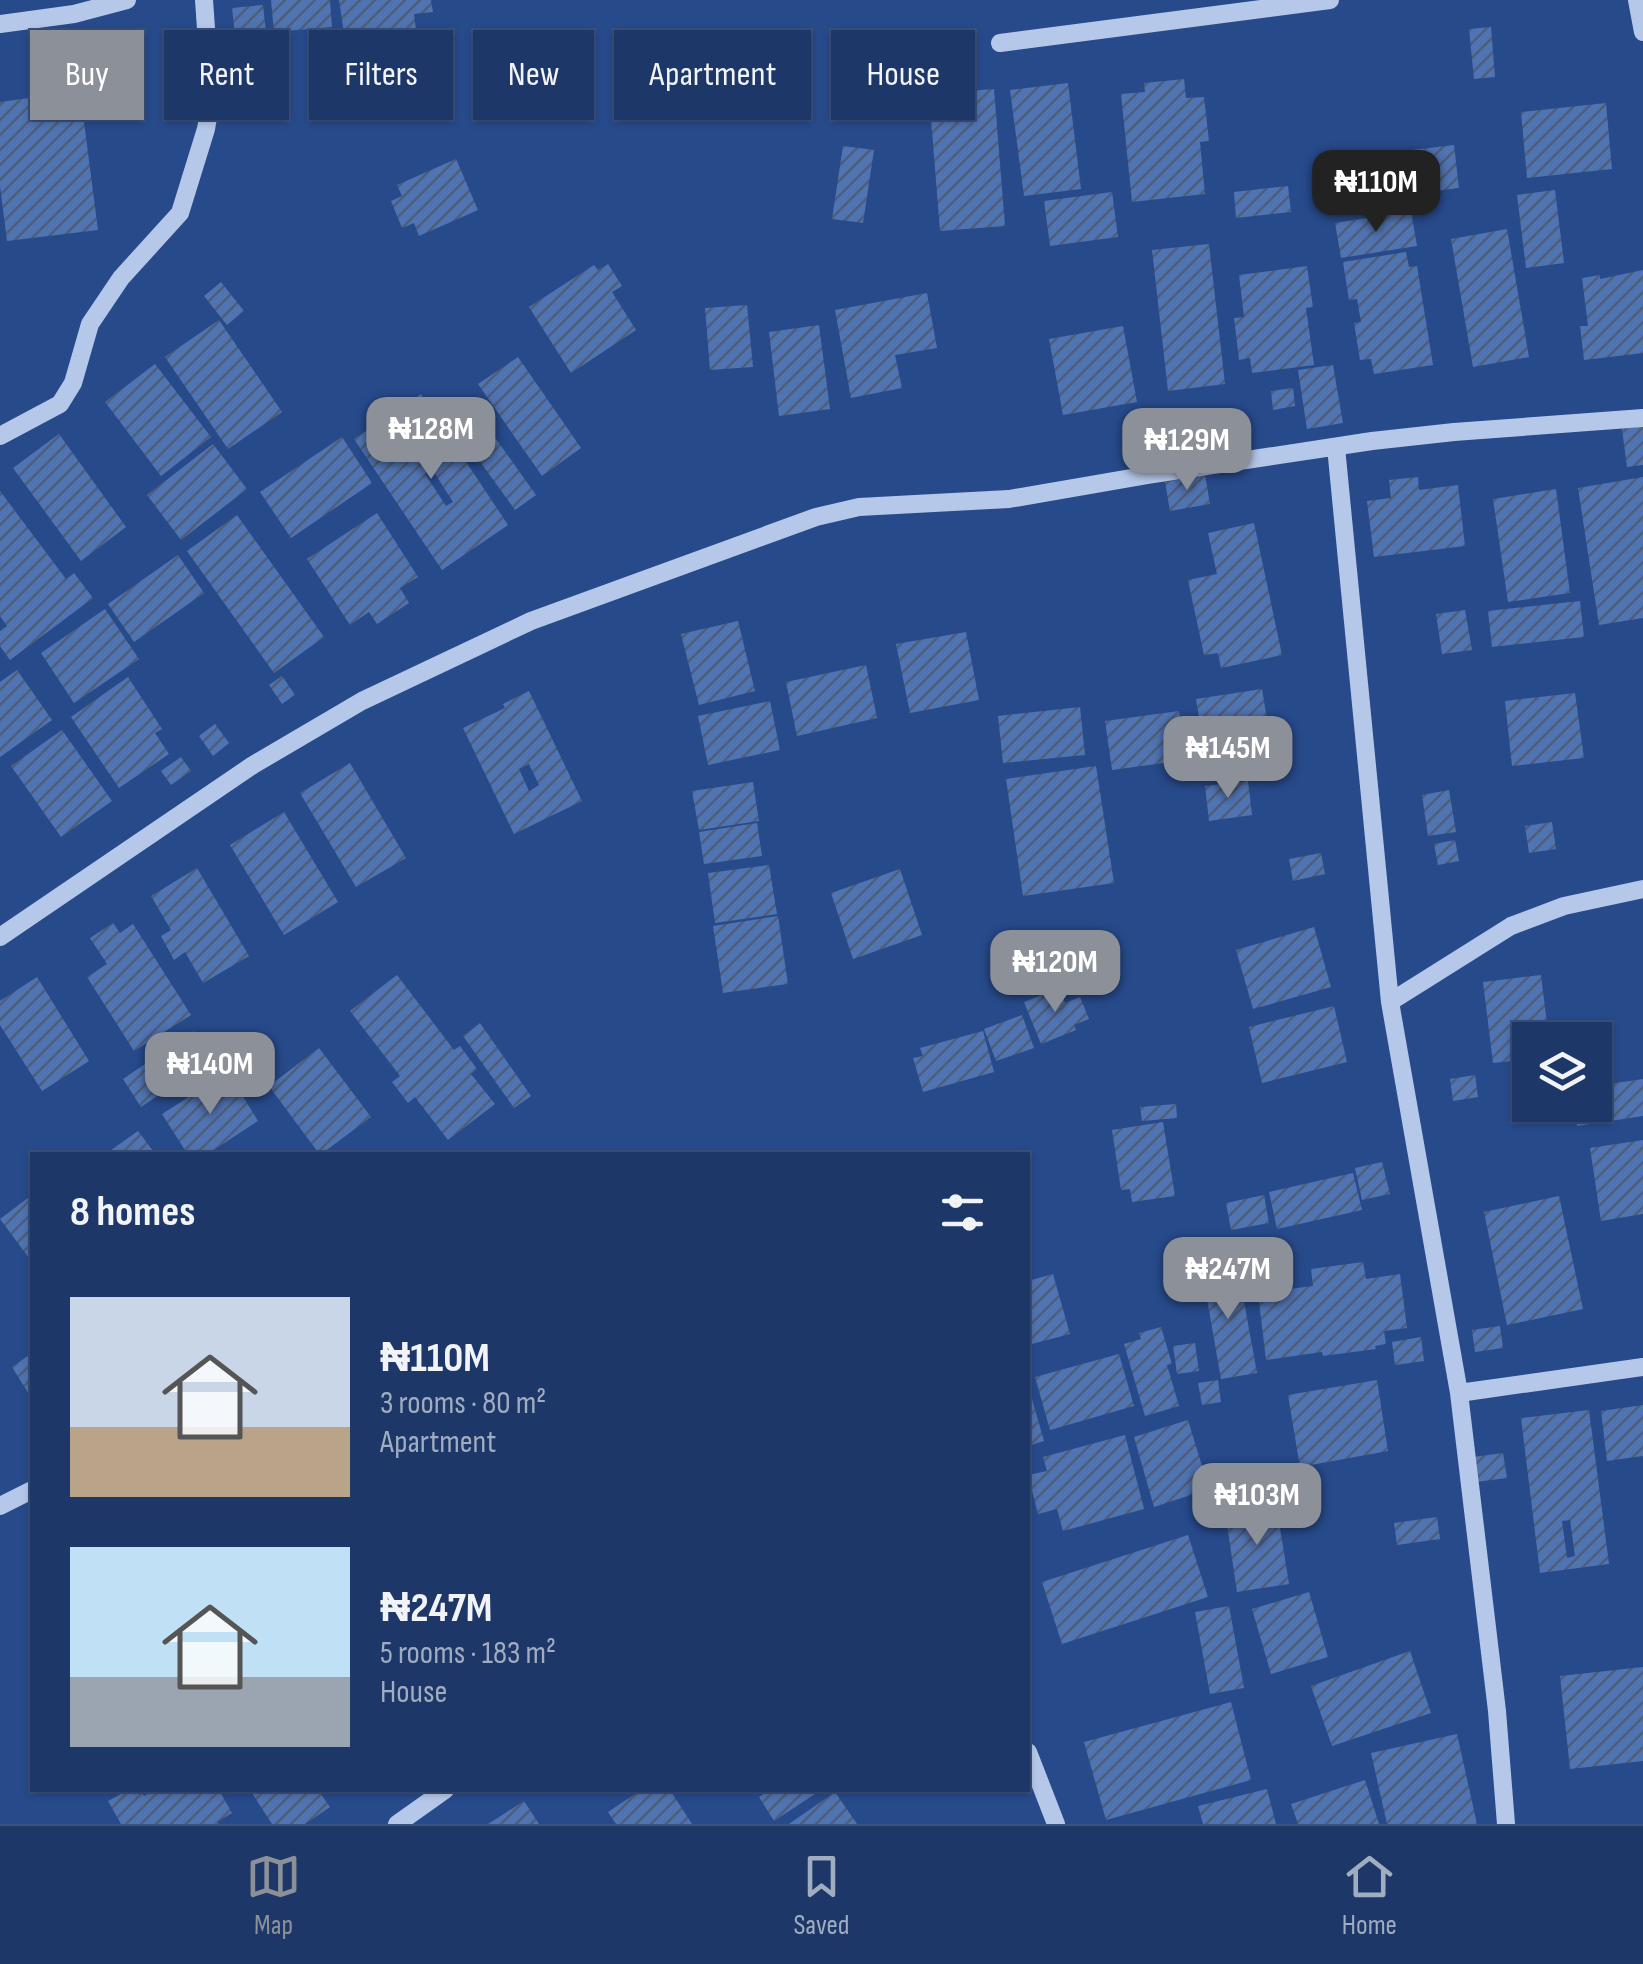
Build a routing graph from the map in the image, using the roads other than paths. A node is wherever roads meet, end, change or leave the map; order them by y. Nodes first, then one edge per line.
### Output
1 (127, 0) edge
2 (204, 0) edge
3 (1330, 0) edge
4 (1637, 0) edge
5 (1257, 5) edge
6 (0, 24) edge
7 (1643, 32) edge
8 (1000, 43) dead end
9 (1643, 418) edge
10 (0, 436) edge
11 (1336, 447) junction
12 (1643, 889) edge
13 (0, 937) edge
14 (1390, 1002) junction
15 (1643, 1367) edge
16 (1460, 1393) junction
17 (30, 1491) edge
18 (0, 1506) edge
19 (1030, 1757) edge
20 (443, 1792) edge
21 (398, 1824) edge
22 (1056, 1824) edge
23 (1506, 1824) edge

1 - 6 street
2 - 10 street
3 - 5 street
4 - 7 street
5 - 8 street
9 - 11 street
11 - 13 street
11 - 14 street
12 - 14 street
14 - 16 street
15 - 16 street
16 - 23 street
17 - 18 street
19 - 22 street
20 - 21 street

